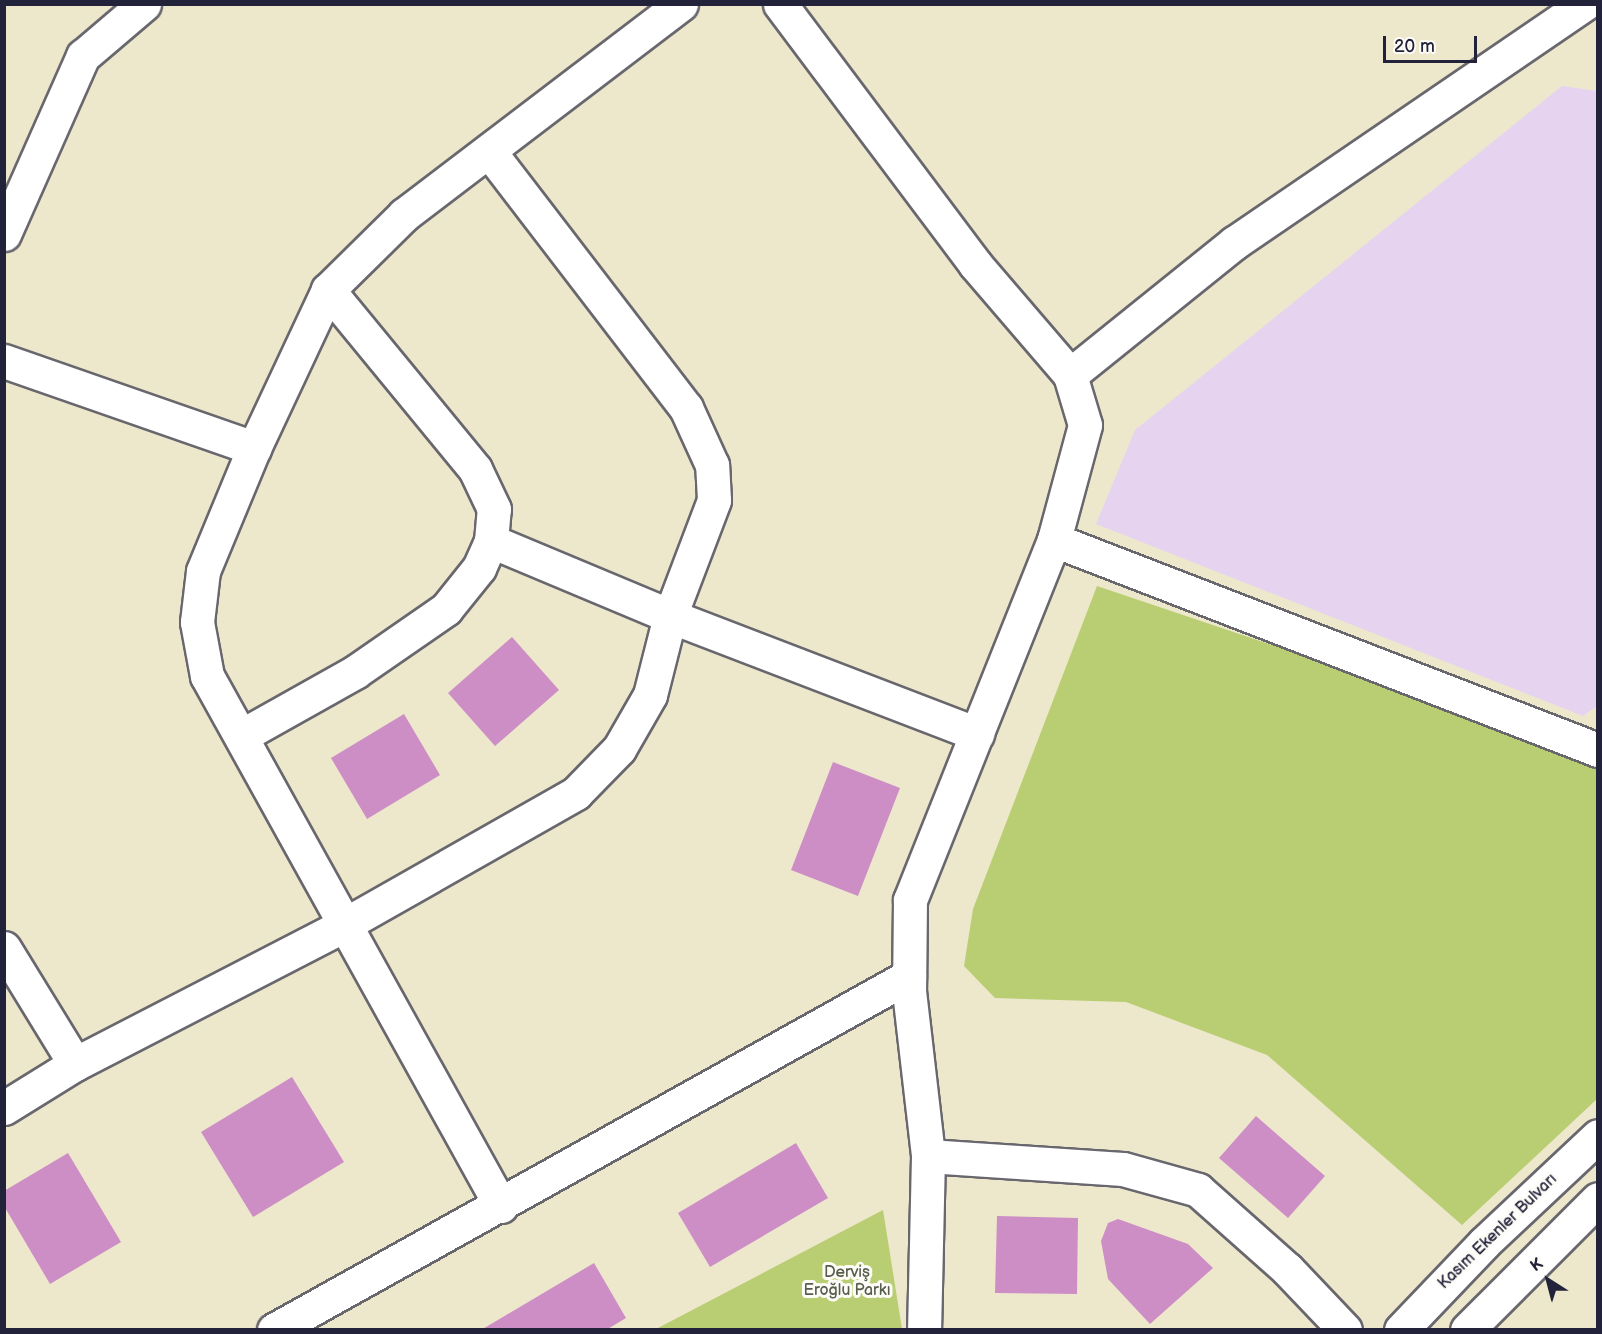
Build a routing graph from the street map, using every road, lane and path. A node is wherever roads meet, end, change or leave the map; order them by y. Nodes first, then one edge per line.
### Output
1 (144, 4) edge
2 (681, 4) edge
3 (780, 4) edge
4 (1584, 12) edge
5 (489, 151) junction
6 (4, 234) edge
7 (328, 290) junction
8 (4, 361) edge
9 (1070, 375) junction
10 (254, 448) junction
11 (1054, 540) junction
12 (491, 541) junction
13 (670, 616) junction
14 (977, 734) junction
15 (241, 736) junction
16 (1598, 750) edge
17 (344, 926) junction
18 (4, 948) edge
19 (909, 976) junction
20 (75, 1064) junction
21 (4, 1108) edge
22 (1598, 1136) edge
23 (928, 1156) junction
24 (1598, 1199) edge
25 (501, 1206) junction
26 (274, 1329) edge
27 (924, 1329) edge
28 (1345, 1329) edge
29 (1401, 1329) edge
30 (1467, 1329) edge

1 - 6 street
2 - 5 street
3 - 9 street
4 - 9 street
5 - 7 street
5 - 13 street
7 - 10 street
7 - 12 street
8 - 10 street
9 - 11 street
10 - 15 street
11 - 14 street
11 - 16 street
12 - 13 street
12 - 15 street
13 - 14 street
13 - 17 street
14 - 19 street
15 - 17 street
17 - 20 street
17 - 25 street
18 - 20 street
19 - 23 street
19 - 25 street
20 - 21 street
22 - 29 street, Kasım Ekenler Bulvarı
23 - 27 street
23 - 28 street
24 - 30 street
25 - 26 street

